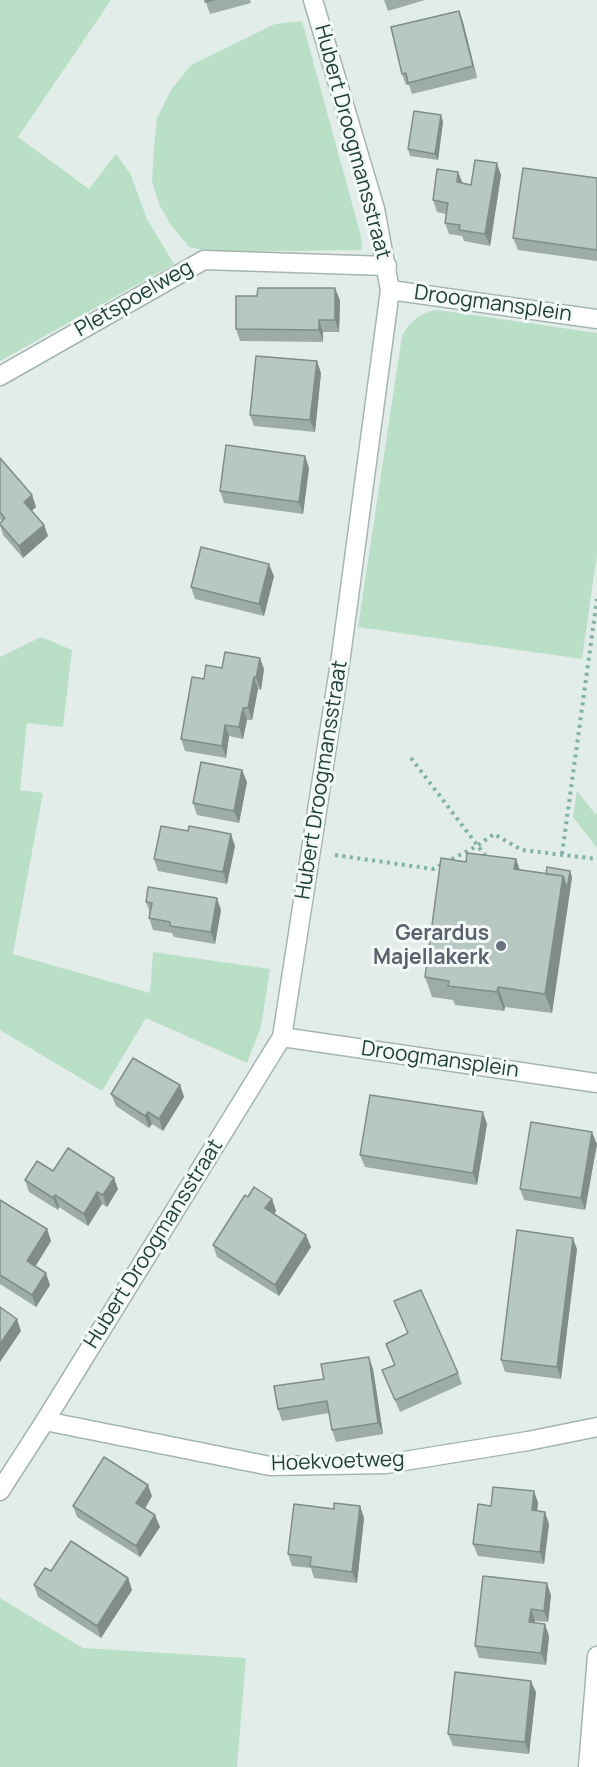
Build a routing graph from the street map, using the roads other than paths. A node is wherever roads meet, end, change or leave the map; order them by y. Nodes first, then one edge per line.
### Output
1 (313, 0) edge
2 (387, 266) junction
3 (390, 290) junction
4 (597, 319) edge
5 (0, 376) edge
6 (282, 1037) junction
7 (597, 1083) edge
8 (45, 1421) junction
9 (597, 1427) edge
10 (0, 1491) edge
11 (597, 1656) edge
12 (595, 1705) edge
13 (588, 1767) edge

1 - 2 street, Hubert Droogmansstraat
2 - 3 street, Hubert Droogmansstraat
2 - 5 street, Pletspoelweg
3 - 4 street, Droogmansplein
3 - 6 street, Hubert Droogmansstraat
6 - 7 street, Droogmansplein
6 - 8 street, Hubert Droogmansstraat
8 - 9 street, Hoekvoetweg
8 - 10 street, Hubert Droogmansstraat
11 - 12 street
12 - 13 street

